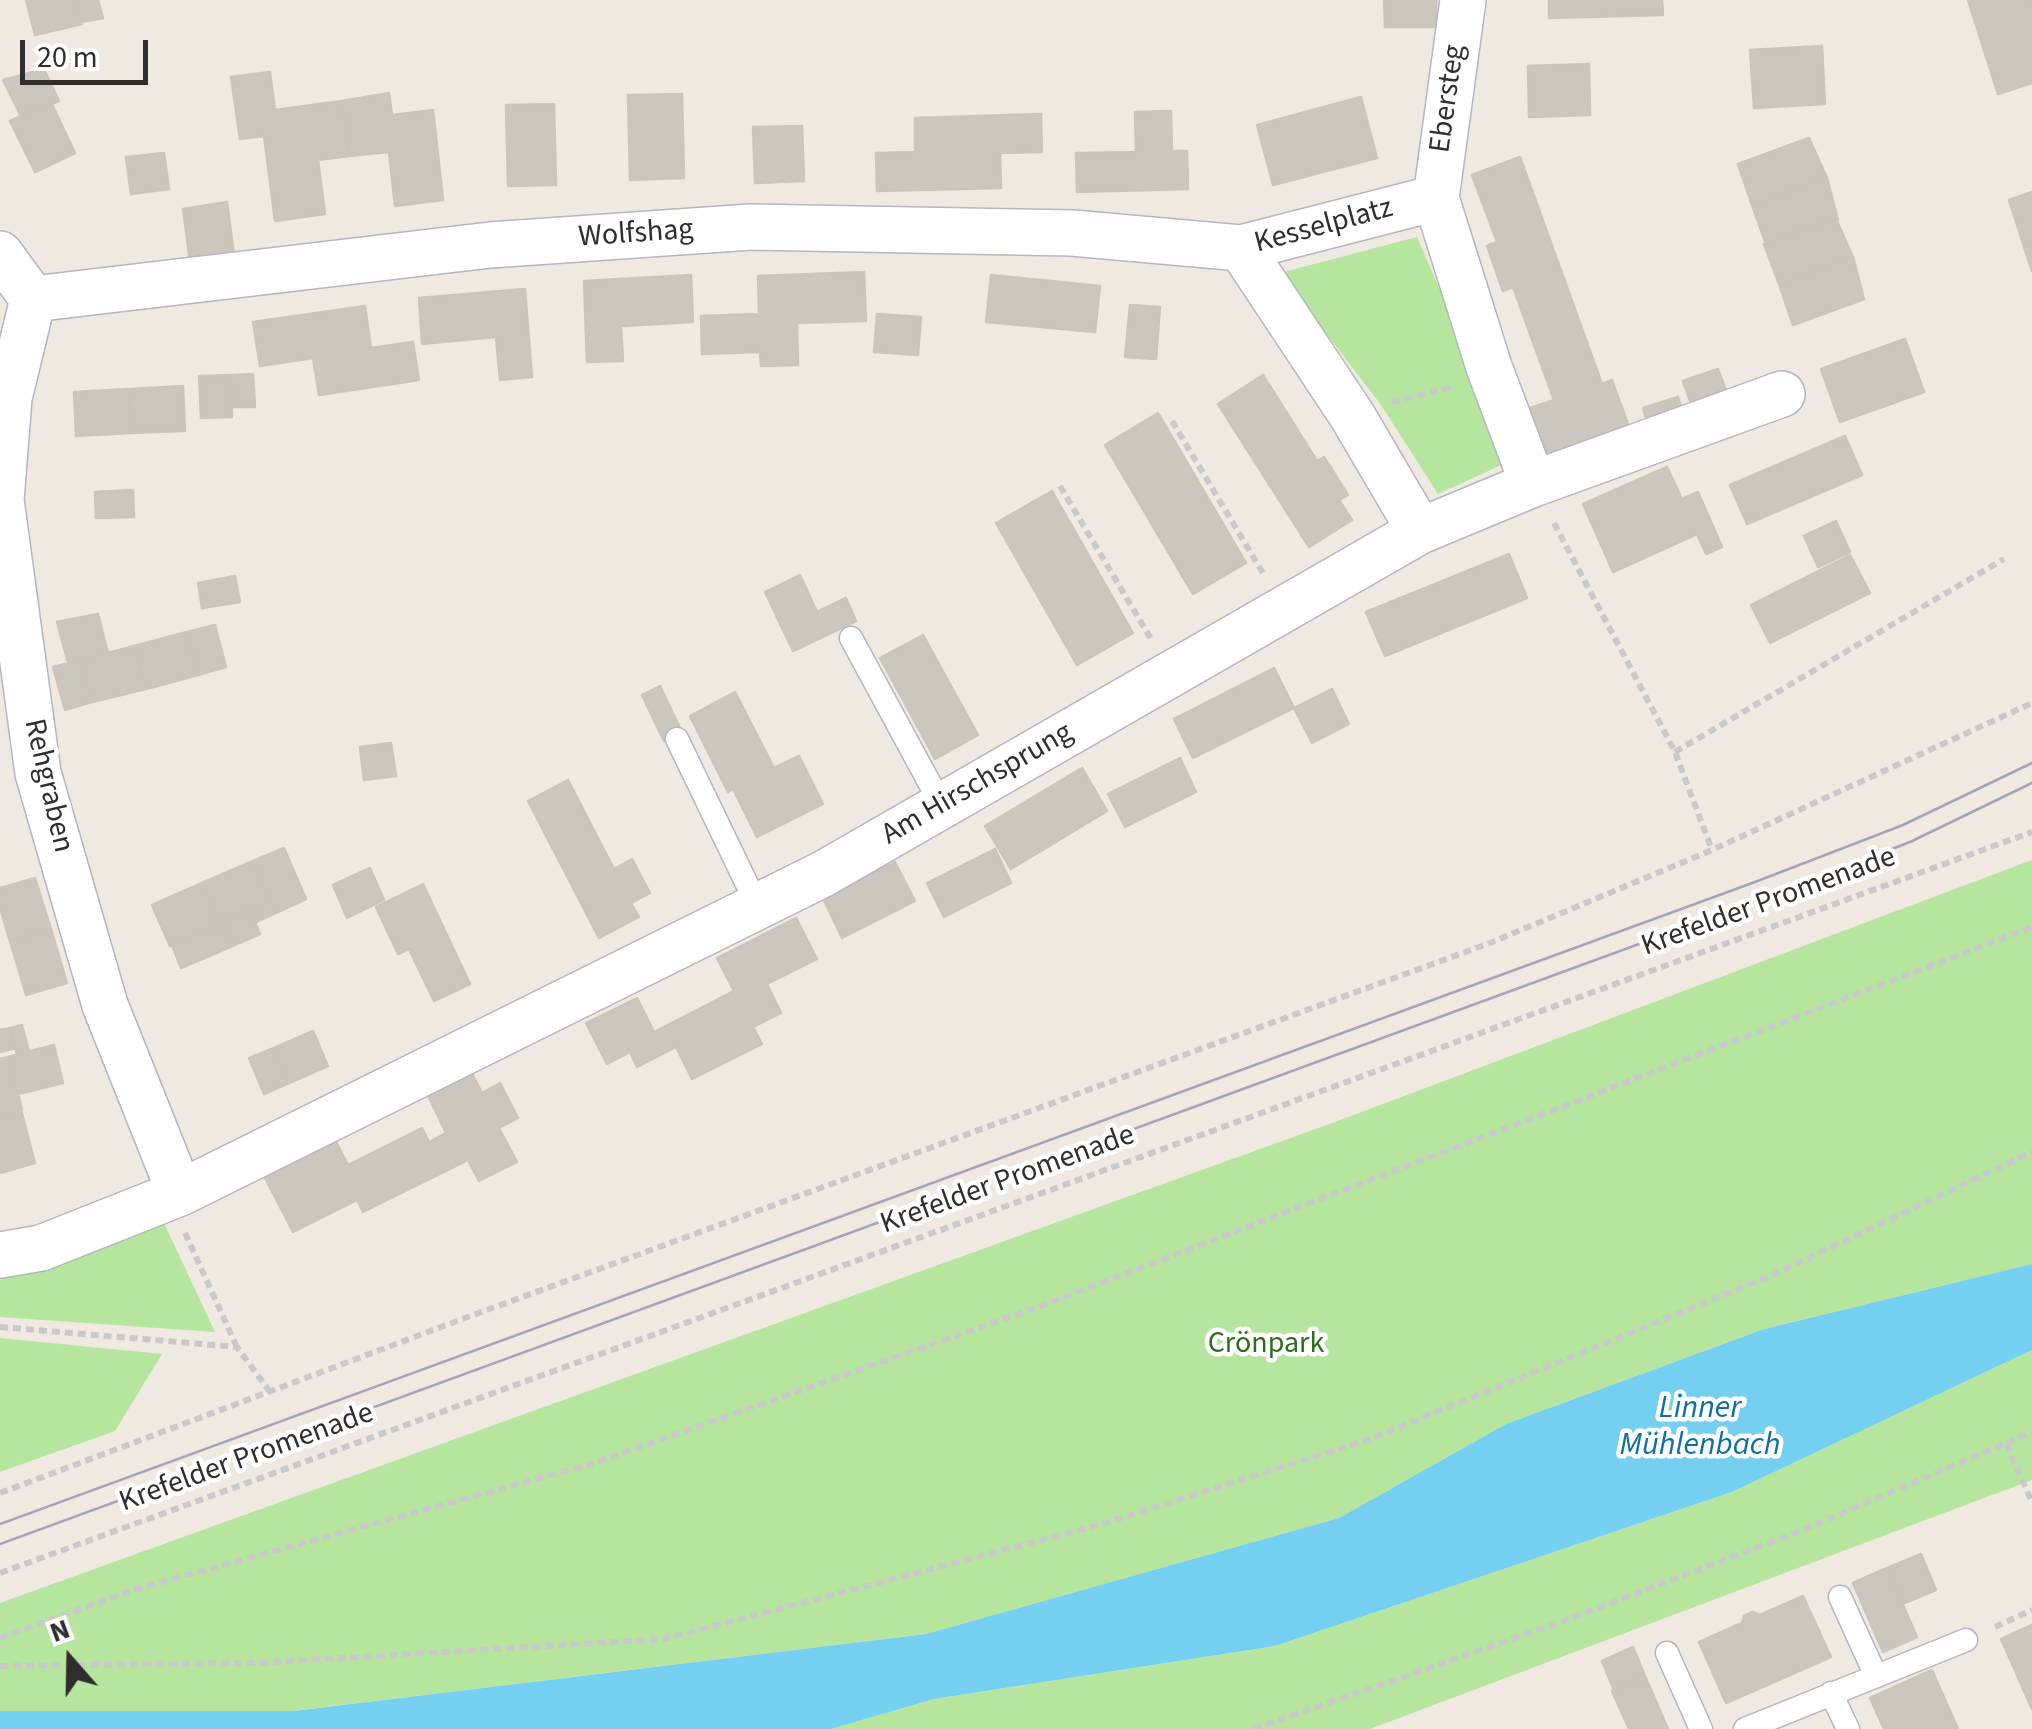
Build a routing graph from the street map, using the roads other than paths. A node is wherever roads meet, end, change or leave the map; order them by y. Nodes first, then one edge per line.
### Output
1 (1463, 0) edge
2 (1436, 198) junction
3 (1242, 248) junction
4 (0, 254) edge
5 (33, 299) junction
6 (1782, 394) dead end
7 (1534, 484) junction
8 (1420, 531) junction
9 (851, 638) dead end
10 (677, 739) dead end
11 (942, 806) junction
12 (758, 907) junction
13 (180, 1194) junction
14 (0, 1255) edge
15 (1840, 1597) dead end
16 (1966, 1640) road end
17 (1667, 1652) dead end
18 (1875, 1674) junction
19 (1831, 1694) junction
20 (1701, 1729) edge
21 (1744, 1729) edge
22 (1848, 1729) edge

1 - 2 street, Ebersteg
2 - 3 street, Kesselplatz
2 - 7 street, Kesselplatz
3 - 5 street, Wolfshag
3 - 8 street, Kesselplatz
4 - 5 street
5 - 13 street, Rehgraben
6 - 7 street, Am Hirschsprung
7 - 8 street, Am Hirschsprung
8 - 11 street, Am Hirschsprung
9 - 11 lane
10 - 12 lane
11 - 12 street, Am Hirschsprung
12 - 13 street, Am Hirschsprung
13 - 14 street, Am Hirschsprung
15 - 18 lane
16 - 18 lane
17 - 20 lane
18 - 19 lane
19 - 21 lane
19 - 22 lane

